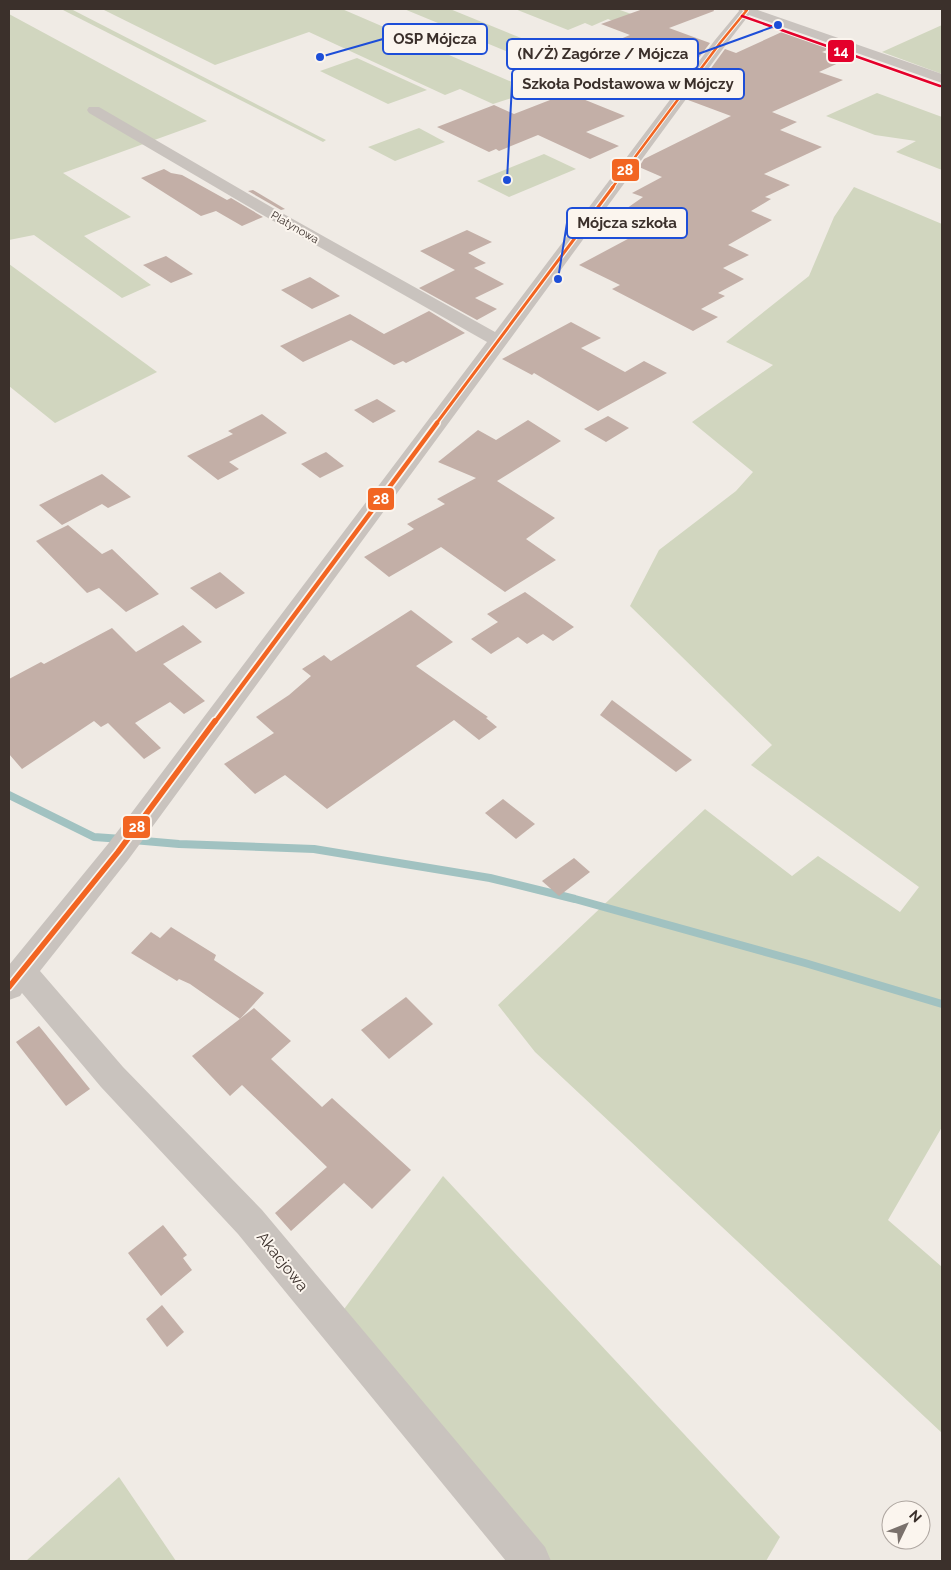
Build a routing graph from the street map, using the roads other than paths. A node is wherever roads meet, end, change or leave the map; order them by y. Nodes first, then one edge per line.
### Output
1 (745, 9) edge
2 (942, 79) edge
3 (94, 110) dead end
4 (498, 341) junction
5 (16, 979) edge
6 (531, 1561) edge

1 - 2 street
1 - 4 street
3 - 4 street, Platynowa
4 - 5 street
5 - 6 street, Akacjowa

